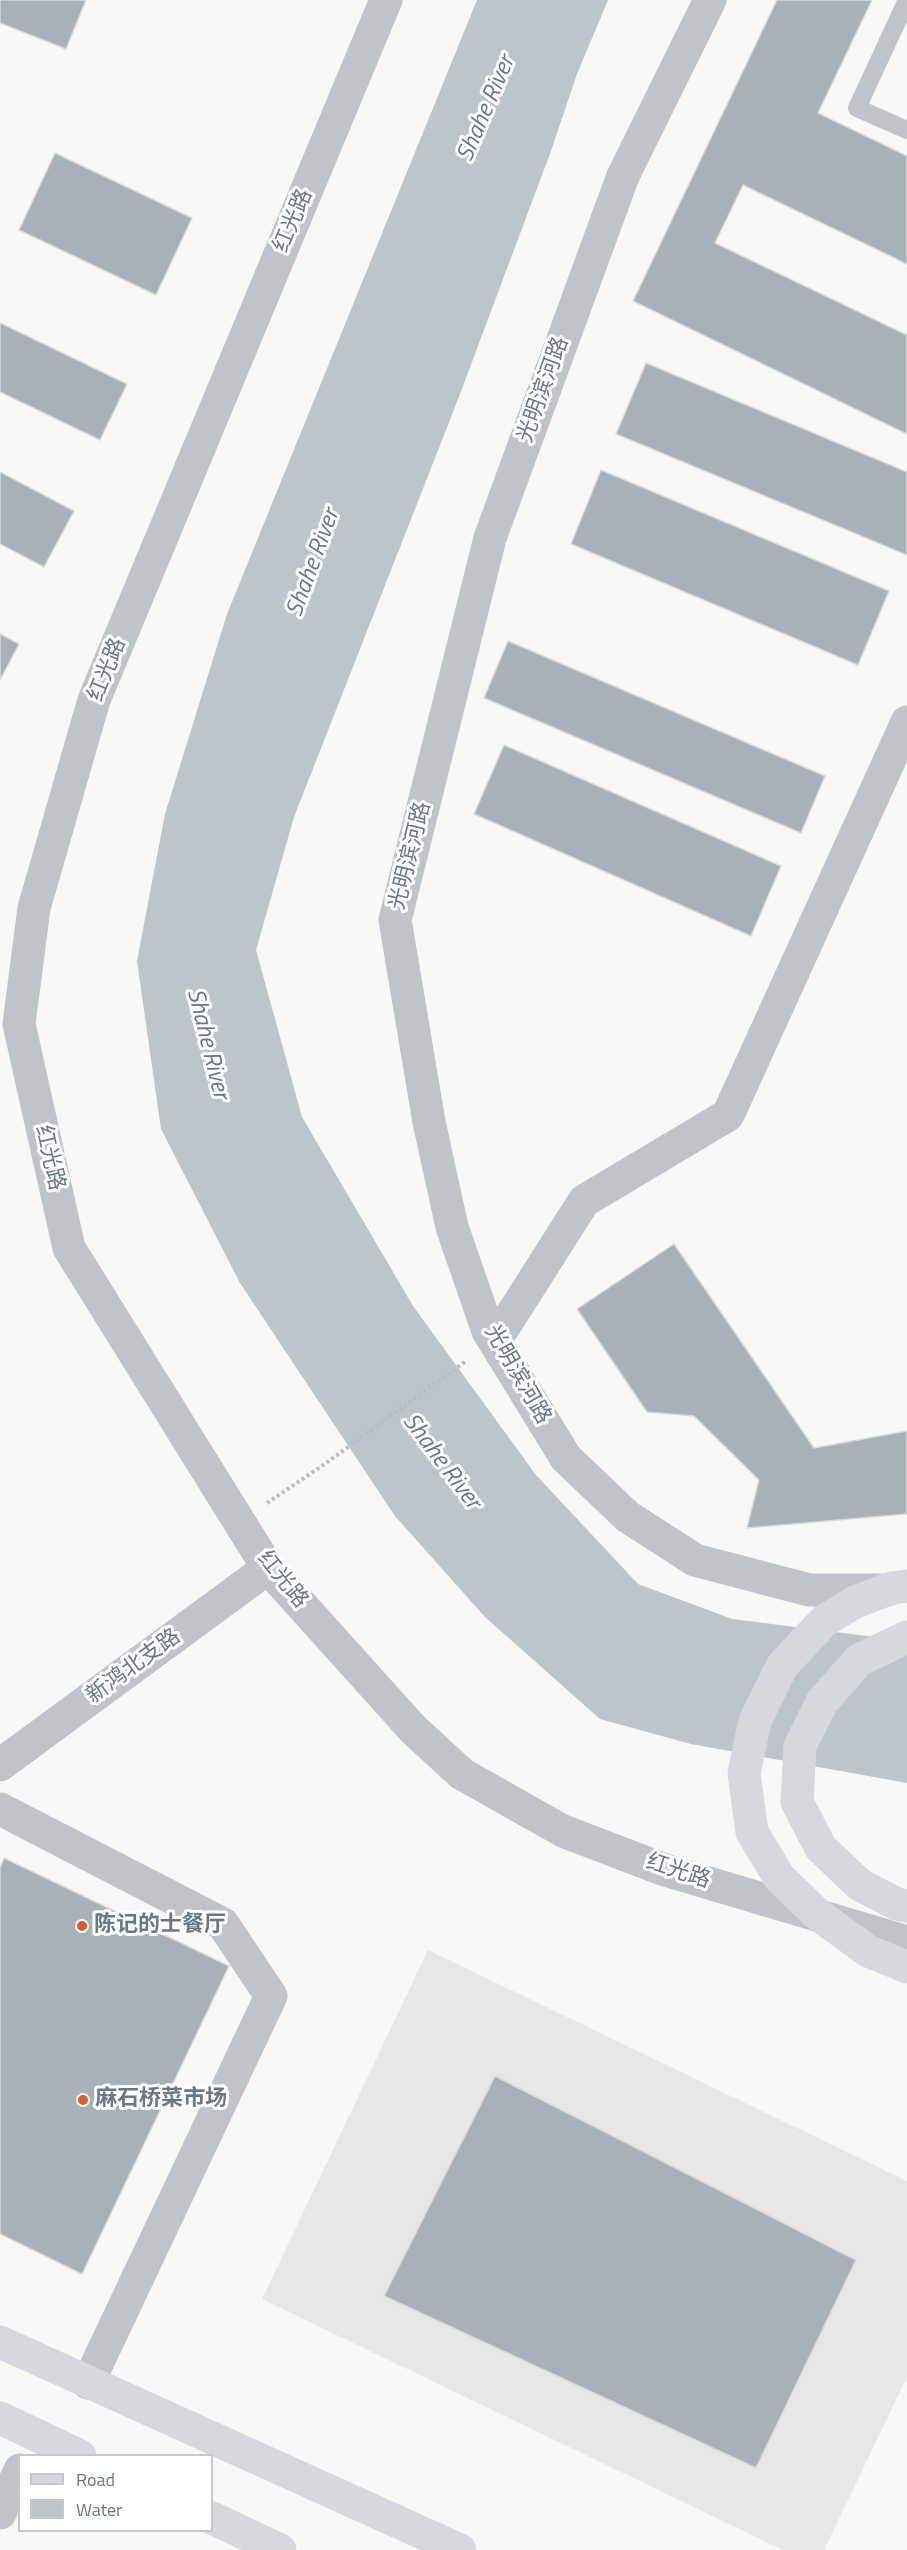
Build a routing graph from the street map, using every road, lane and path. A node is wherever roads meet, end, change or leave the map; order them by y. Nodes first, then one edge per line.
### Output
1 (386, 0) edge
2 (710, 0) edge
3 (907, 0) edge
4 (907, 130) edge
5 (907, 722) edge
6 (495, 1341) junction
7 (239, 1522) junction
8 (268, 1568) junction
9 (907, 1588) edge
10 (907, 1637) edge
11 (0, 1765) edge
12 (0, 1809) edge
13 (907, 1906) edge
14 (907, 1942) edge
15 (907, 1967) edge
16 (0, 2342) edge
17 (88, 2383) junction
18 (0, 2418) edge
19 (31, 2445) edge
20 (71, 2454) edge
21 (18, 2474) edge
22 (0, 2513) edge
23 (213, 2518) edge
24 (280, 2550) edge
25 (460, 2550) edge

1 - 7 street, 红光路
2 - 6 street, 光明滨河路
3 - 4 lane
5 - 6 street
6 - 7 path
6 - 9 street, 光明滨河路
7 - 8 street, 红光路
8 - 11 street, 新鸿北支路
8 - 14 street, 红光路
9 - 15 main road
10 - 13 main road
12 - 17 street
16 - 17 main road
17 - 25 main road
18 - 19 main road
19 - 20 main road
21 - 22 street
23 - 24 main road

